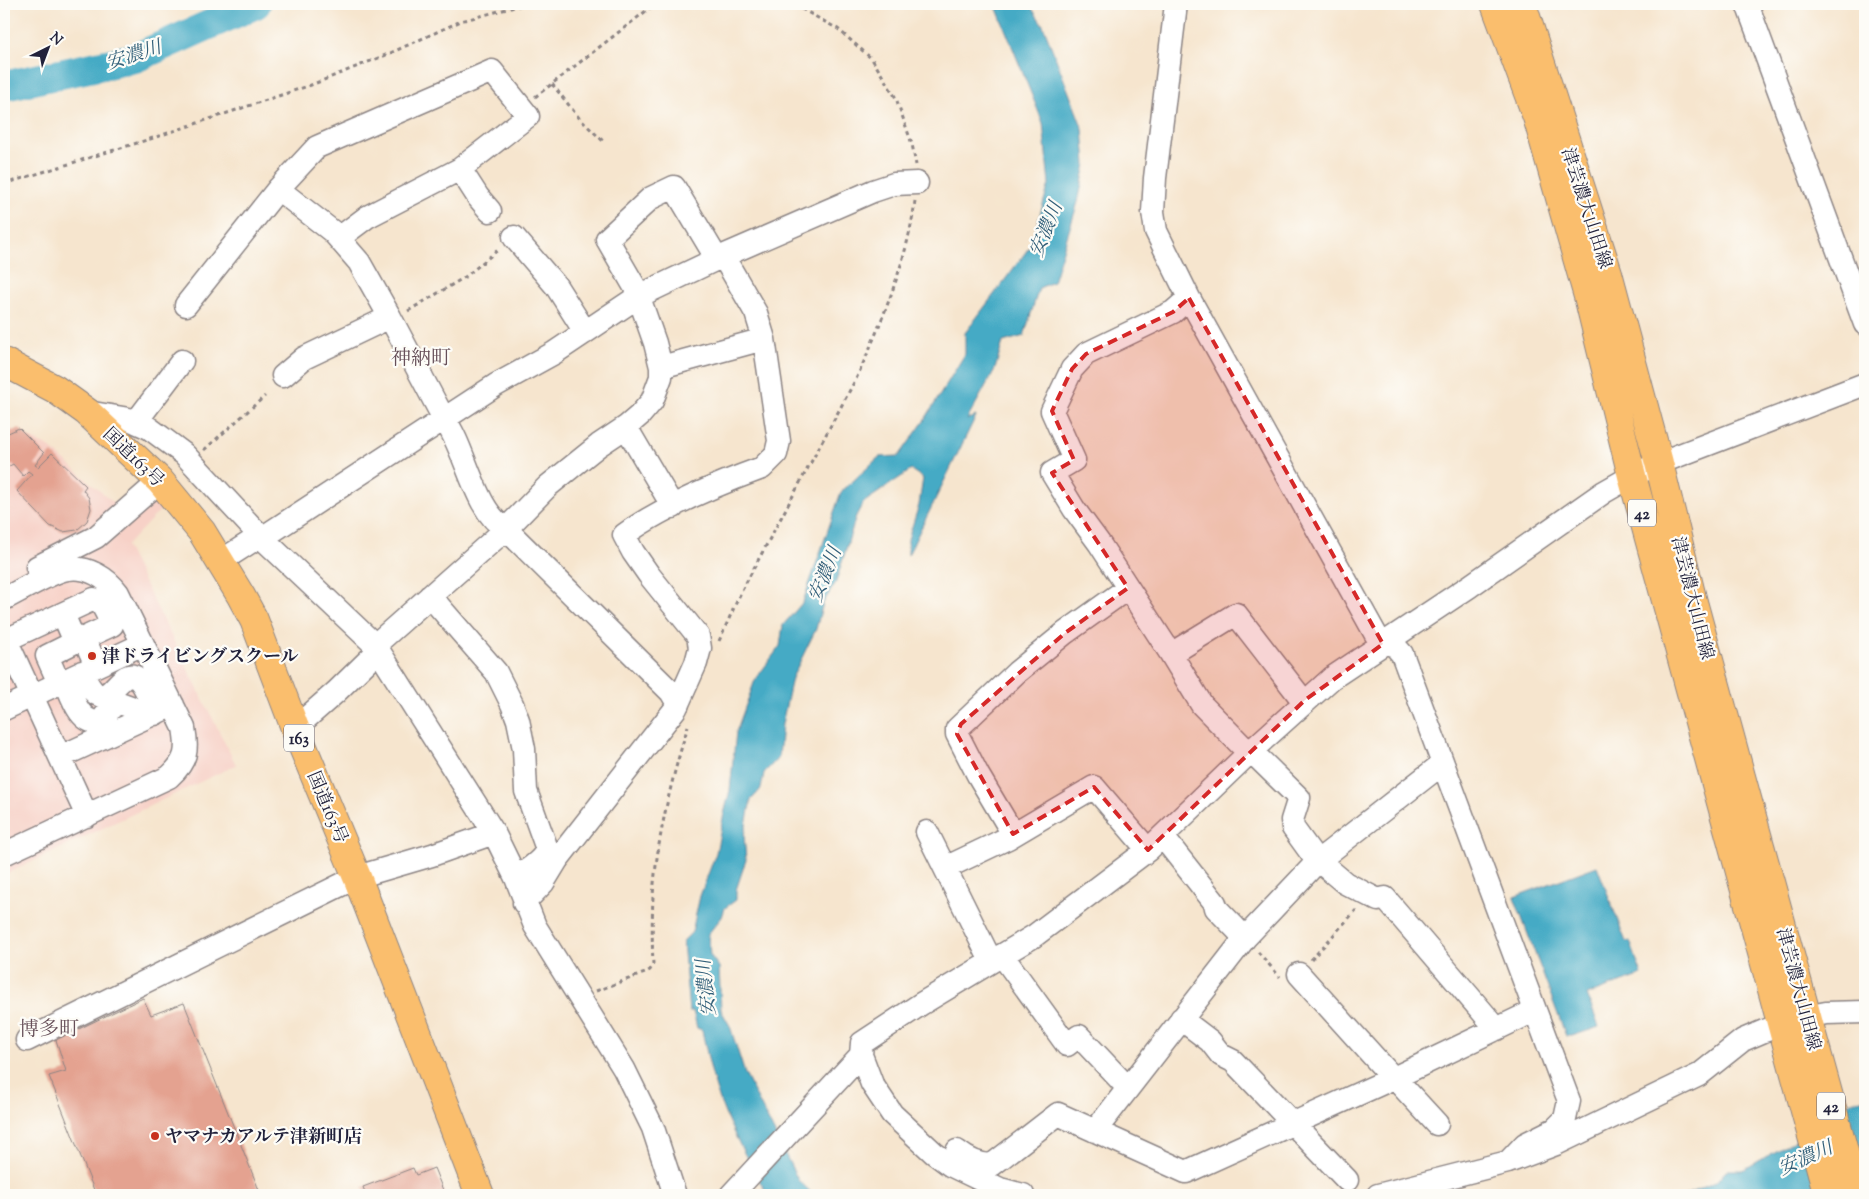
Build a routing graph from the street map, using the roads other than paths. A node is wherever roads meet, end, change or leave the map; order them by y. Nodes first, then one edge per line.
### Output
1 (1176, 4) edge
2 (1495, 4) edge
3 (1522, 4) edge
4 (1747, 4) edge
5 (460, 169) junction
6 (917, 182) dead end
7 (278, 189) junction
8 (490, 211) dead end
9 (514, 237) road end
10 (339, 238) junction
11 (720, 258) junction
12 (639, 296) junction
13 (1189, 298) junction
14 (186, 305) dead end
15 (391, 319) junction
16 (1865, 324) edge
17 (584, 333) junction
18 (764, 339) junction
19 (182, 361) dead end
20 (4, 362) edge
21 (661, 367) junction
22 (283, 376) dead end
23 (1865, 384) edge
24 (86, 412) junction
25 (444, 419) junction
26 (136, 422) junction
27 (626, 427) junction
28 (1659, 463) junction
29 (1632, 476) junction
30 (160, 482) junction
31 (673, 507) junction
32 (506, 528) junction
33 (261, 537) junction
34 (221, 561) junction
35 (4, 583) edge
36 (1128, 588) junction
37 (430, 596) junction
38 (4, 599) edge
39 (63, 614) junction
40 (5, 637) edge
41 (1384, 643) junction
42 (143, 644) junction
43 (376, 648) junction
44 (1171, 654) junction
45 (76, 675) junction
46 (32, 696) junction
47 (1306, 700) junction
48 (678, 704) junction
49 (4, 708) edge
50 (155, 713) junction
51 (295, 728) junction
52 (1250, 752) junction
53 (60, 757) junction
54 (1442, 764) junction
55 (87, 816) junction
56 (926, 832) dead end
57 (494, 833) junction
58 (1012, 834) junction
59 (1156, 844) junction
60 (4, 854) edge
61 (1318, 861) junction
62 (945, 868) junction
63 (358, 877) junction
64 (516, 878) junction
65 (524, 903) junction
66 (1244, 938) junction
67 (996, 958) junction
68 (1299, 974) road end
69 (1534, 1011) junction
70 (1865, 1012) edge
71 (1181, 1019) junction
72 (1794, 1021) junction
73 (1497, 1029) junction
74 (27, 1040) dead end
75 (861, 1055) junction
76 (1395, 1077) junction
77 (1128, 1088) junction
78 (1293, 1124) junction
79 (1437, 1124) dead end
80 (1095, 1131) junction
81 (1508, 1162) junction
82 (1347, 1180) dead end
83 (733, 1194) edge
84 (480, 1195) edge
85 (675, 1195) edge
86 (1023, 1195) edge
87 (1378, 1195) edge
88 (1828, 1195) edge
89 (1856, 1195) edge

1 - 13 street
2 - 29 main road, 津芸濃大山田線 / 42
3 - 28 main road, 津芸濃大山田線 / 42
4 - 16 street
5 - 7 street
5 - 8 street
5 - 10 street
6 - 11 street
7 - 10 street
7 - 14 street
9 - 17 street
10 - 15 street
11 - 12 street
11 - 12 street
11 - 18 street
12 - 17 street
12 - 21 street
13 - 36 street
13 - 41 street
15 - 22 street
15 - 25 street
17 - 25 street
18 - 21 street
18 - 31 street
19 - 26 street
20 - 24 main road, 国道163号 / 163
21 - 27 street
23 - 28 street
24 - 26 street
24 - 30 main road, 国道163号 / 163
25 - 32 street
25 - 33 street
26 - 33 street
27 - 31 street
27 - 32 street
28 - 29 street
28 - 72 main road, 津芸濃大山田線 / 42
29 - 41 street
29 - 72 main road, 津芸濃大山田線 / 42
30 - 34 main road, 国道163号 / 163
30 - 35 street
31 - 48 street
32 - 37 street
32 - 48 street
33 - 34 street
33 - 43 street
34 - 51 main road, 国道163号 / 163
36 - 44 street
36 - 58 street
37 - 43 street
37 - 64 street
38 - 42 street
39 - 40 street
39 - 45 street
39 - 45 street
40 - 46 street
41 - 47 street
41 - 54 street
42 - 45 street
42 - 50 street
43 - 51 street
43 - 57 street
44 - 47 street
44 - 52 street
45 - 46 street
45 - 50 street
46 - 49 street
46 - 53 street
47 - 52 street
48 - 65 street
50 - 53 street
50 - 55 street
51 - 63 main road, 国道163号 / 163
52 - 59 street
52 - 61 street
53 - 55 street
54 - 61 street
54 - 69 street
55 - 60 street
56 - 62 street
57 - 63 street
57 - 64 street
58 - 59 street
58 - 62 street
59 - 66 street
59 - 67 street
61 - 66 street
61 - 73 street
62 - 67 street
63 - 74 street
63 - 84 main road, 国道163号 / 163
64 - 65 street
65 - 85 street
66 - 71 street
67 - 75 street
67 - 77 street
68 - 76 street
69 - 73 street
69 - 81 street
70 - 72 street
71 - 77 street
71 - 78 street
72 - 81 street
72 - 88 main road, 津芸濃大山田線 / 42
72 - 89 main road, 津芸濃大山田線 / 42
73 - 76 street
75 - 80 street
75 - 83 street
75 - 86 street
76 - 78 street
76 - 79 street
77 - 80 street
78 - 80 street
78 - 82 street
81 - 87 street

